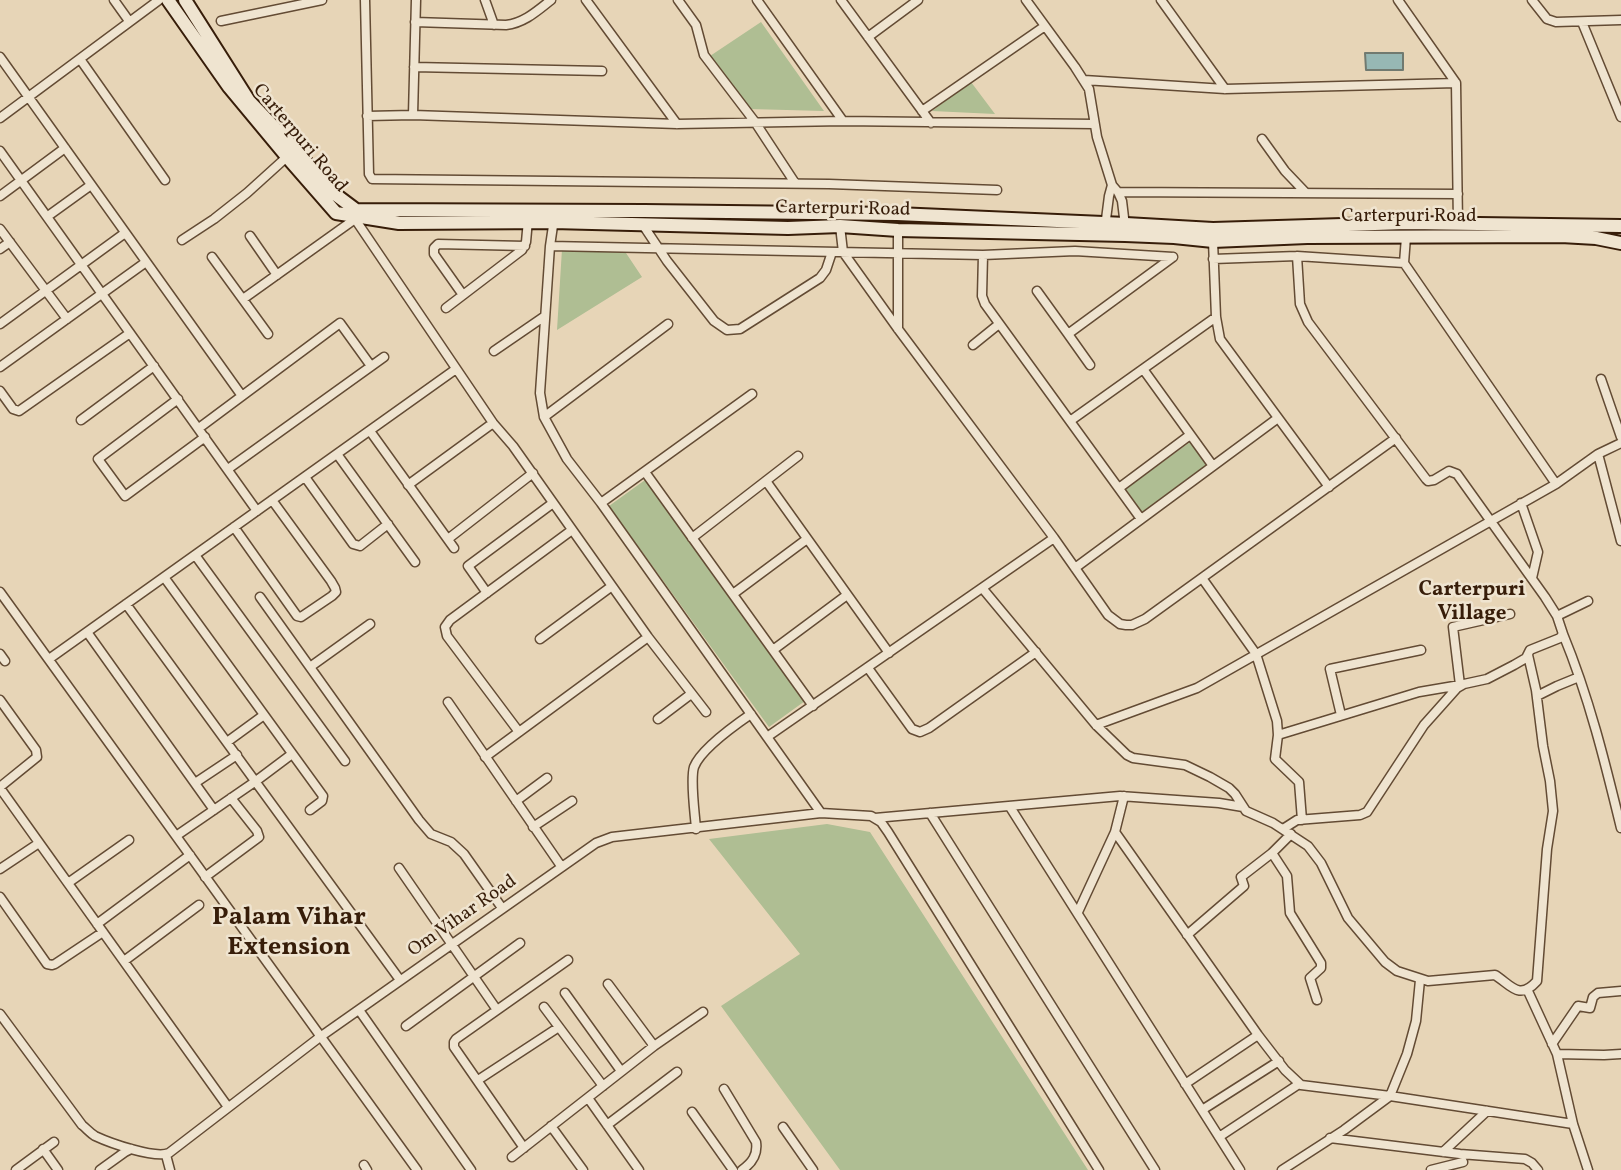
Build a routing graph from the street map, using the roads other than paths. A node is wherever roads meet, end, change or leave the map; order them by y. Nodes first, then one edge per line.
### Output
1 (114, 0) edge
2 (159, 0) edge
3 (168, 0) edge
4 (185, 0) edge
5 (322, 0) edge
6 (365, 0) edge
7 (416, 0) edge
8 (485, 0) edge
9 (551, 0) edge
10 (586, 0) edge
11 (678, 0) edge
12 (757, 0) edge
13 (841, 0) edge
14 (918, 0) edge
15 (1026, 0) edge
16 (1161, 0) edge
17 (1398, 0) edge
18 (1532, 0) edge
19 (1621, 20) edge
20 (130, 21) junction
21 (221, 21) dead end
22 (415, 22) junction
23 (1582, 22) junction
24 (494, 25) junction
25 (1045, 26) junction
26 (868, 37) junction
27 (0, 57) edge
28 (80, 59) junction
29 (414, 67) junction
30 (602, 71) dead end
31 (1084, 80) junction
32 (1456, 83) junction
33 (1225, 89) junction
34 (29, 97) junction
35 (922, 111) junction
36 (413, 115) junction
37 (367, 116) junction
38 (1621, 117) edge
39 (0, 118) edge
40 (843, 121) junction
41 (755, 122) junction
42 (930, 122) junction
43 (677, 124) junction
44 (1094, 124) junction
45 (1262, 139) dead end
46 (65, 148) junction
47 (0, 151) edge
48 (290, 152) junction
49 (22, 180) junction
50 (165, 180) dead end
51 (794, 183) junction
52 (91, 185) junction
53 (1115, 189) junction
54 (997, 190) dead end
55 (1305, 192) junction
56 (1458, 194) junction
57 (0, 196) edge
58 (355, 215) junction
59 (48, 216) junction
60 (554, 216) junction
61 (528, 217) junction
62 (1458, 224) junction
63 (643, 225) junction
64 (840, 226) junction
65 (1621, 226) edge
66 (0, 229) edge
67 (1105, 229) junction
68 (1125, 229) junction
69 (898, 230) junction
70 (125, 233) junction
71 (250, 236) dead end
72 (1174, 237) junction
73 (1406, 237) junction
74 (182, 240) dead end
75 (1213, 241) junction
76 (10, 242) junction
77 (1621, 243) edge
78 (525, 246) junction
79 (550, 246) junction
80 (659, 248) junction
81 (0, 249) edge
82 (832, 251) junction
83 (843, 252) junction
84 (898, 254) junction
85 (983, 255) junction
86 (1297, 256) junction
87 (212, 257) dead end
88 (1173, 257) junction
89 (1213, 259) junction
90 (146, 262) junction
91 (1404, 263) junction
92 (81, 264) junction
93 (276, 275) junction
94 (46, 290) junction
95 (1037, 290) dead end
96 (102, 293) junction
97 (463, 295) junction
98 (243, 299) junction
99 (446, 308) dead end
100 (545, 316) junction
101 (1216, 317) junction
102 (67, 319) junction
103 (0, 324) edge
104 (668, 324) dead end
105 (999, 324) junction
106 (898, 329) junction
107 (130, 333) junction
108 (268, 334) dead end
109 (1068, 334) junction
110 (973, 345) dead end
111 (494, 351) dead end
112 (384, 357) dead end
113 (1090, 365) dead end
114 (154, 366) junction
115 (371, 366) junction
116 (0, 368) edge
117 (456, 369) junction
118 (1143, 369) junction
119 (1601, 379) dead end
120 (0, 391) edge
121 (752, 394) dead end
122 (242, 396) junction
123 (178, 400) junction
124 (544, 417) junction
125 (1278, 418) junction
126 (81, 420) dead end
127 (1070, 421) junction
128 (493, 423) junction
129 (199, 428) junction
130 (369, 431) junction
131 (1190, 435) junction
132 (205, 437) junction
133 (1621, 437) edge
134 (1395, 438) junction
135 (1621, 443) edge
136 (337, 454) junction
137 (1598, 454) junction
138 (798, 456) dead end
139 (1213, 466) junction
140 (228, 469) junction
141 (645, 472) junction
142 (533, 473) junction
143 (305, 477) junction
144 (766, 481) junction
145 (1556, 484) junction
146 (408, 485) junction
147 (1329, 487) junction
148 (1119, 488) junction
149 (272, 500) junction
150 (1521, 502) junction
151 (553, 503) junction
152 (601, 503) junction
153 (257, 511) junction
154 (1141, 519) junction
155 (1489, 521) junction
156 (387, 524) junction
157 (234, 527) junction
158 (572, 530) junction
159 (447, 538) junction
160 (692, 538) junction
161 (1054, 538) junction
162 (807, 539) junction
163 (1621, 541) edge
164 (454, 548) dead end
165 (195, 555) junction
166 (415, 562) dead end
167 (1075, 568) junction
168 (164, 577) junction
169 (1202, 578) junction
170 (1532, 578) junction
171 (612, 586) junction
172 (983, 589) junction
173 (0, 592) edge
174 (487, 593) junction
175 (733, 594) junction
176 (847, 594) junction
177 (260, 597) dead end
178 (1588, 601) dead end
179 (126, 604) junction
180 (1510, 614) dead end
181 (1557, 616) junction
182 (370, 624) dead end
183 (87, 632) junction
184 (1563, 634) junction
185 (648, 637) junction
186 (540, 639) dead end
187 (773, 650) junction
188 (1420, 650) dead end
189 (1036, 652) junction
190 (889, 653) junction
191 (1256, 654) junction
192 (1528, 655) junction
193 (49, 659) junction
194 (310, 667) junction
195 (868, 668) junction
196 (1579, 677) junction
197 (1460, 685) junction
198 (691, 694) junction
199 (1537, 696) junction
200 (0, 700) edge
201 (448, 702) dead end
202 (813, 706) junction
203 (706, 712) dead end
204 (751, 714) junction
205 (1341, 715) junction
206 (264, 716) junction
207 (658, 719) dead end
208 (1096, 725) junction
209 (519, 732) junction
210 (1278, 736) junction
211 (768, 737) junction
212 (227, 741) junction
213 (292, 754) junction
214 (237, 755) junction
215 (485, 757) junction
216 (345, 761) dead end
217 (547, 778) dead end
218 (256, 781) junction
219 (195, 783) junction
220 (0, 787) edge
221 (1124, 796) junction
222 (231, 798) junction
223 (572, 801) dead end
224 (516, 802) junction
225 (1010, 807) junction
226 (1243, 807) junction
227 (214, 810) junction
228 (310, 810) dead end
229 (821, 813) junction
230 (930, 813) junction
231 (875, 818) junction
232 (1302, 820) junction
233 (533, 827) junction
234 (1621, 828) edge
235 (696, 829) junction
236 (1287, 831) junction
237 (1115, 832) junction
238 (176, 836) junction
239 (129, 840) dead end
240 (39, 843) junction
241 (1272, 853) junction
242 (190, 855) junction
243 (561, 866) junction
244 (399, 868) dead end
245 (0, 869) edge
246 (205, 877) junction
247 (68, 883) junction
248 (0, 897) edge
249 (199, 905) dead end
250 (502, 908) junction
251 (1078, 912) junction
252 (97, 923) junction
253 (103, 932) junction
254 (1187, 935) junction
255 (520, 943) dead end
256 (452, 944) junction
257 (568, 960) dead end
258 (124, 961) junction
259 (474, 976) junction
260 (1420, 979) junction
261 (400, 980) junction
262 (608, 984) dead end
263 (1527, 989) junction
264 (1621, 991) edge
265 (565, 993) dead end
266 (1317, 1000) dead end
267 (544, 1007) dead end
268 (359, 1010) junction
269 (497, 1010) junction
270 (703, 1012) dead end
271 (0, 1014) edge
272 (406, 1026) dead end
273 (559, 1027) junction
274 (1258, 1035) junction
275 (320, 1037) junction
276 (1552, 1044) junction
277 (653, 1046) junction
278 (1557, 1054) junction
279 (1621, 1054) edge
280 (1279, 1061) junction
281 (621, 1071) junction
282 (677, 1072) dead end
283 (478, 1080) junction
284 (1185, 1084) junction
285 (1299, 1084) junction
286 (603, 1086) junction
287 (724, 1089) dead end
288 (1390, 1096) junction
289 (587, 1098) junction
290 (228, 1107) junction
291 (1202, 1110) junction
292 (1487, 1111) junction
293 (692, 1112) dead end
294 (1573, 1124) junction
295 (607, 1125) junction
296 (551, 1126) junction
297 (783, 1128) dead end
298 (1219, 1137) junction
299 (1330, 1139) junction
300 (54, 1142) dead end
301 (524, 1148) junction
302 (43, 1149) junction
303 (131, 1149) junction
304 (1443, 1152) junction
305 (166, 1155) junction
306 (512, 1157) dead end
307 (1463, 1162) edge
308 (1538, 1168) edge
309 (16, 1170) edge
310 (58, 1170) edge
311 (100, 1170) edge
312 (170, 1170) edge
313 (417, 1170) edge
314 (471, 1170) edge
315 (583, 1170) edge
316 (639, 1170) edge
317 (733, 1170) edge
318 (742, 1170) edge
319 (814, 1170) edge
320 (1099, 1170) edge
321 (1155, 1170) edge
322 (1240, 1170) edge
323 (1282, 1170) edge
324 (1431, 1170) edge
325 (1588, 1170) edge

1 - 20 street
2 - 20 street
3 - 48 main road, Carterpuri Road
4 - 48 main road, Carterpuri Road
5 - 21 street
6 - 37 street
7 - 22 street
8 - 24 street
9 - 24 street
10 - 43 street
11 - 41 street
12 - 40 street
13 - 26 street
14 - 26 street
15 - 25 street
16 - 33 street
17 - 32 street
18 - 23 street
19 - 23 street
20 - 28 street
22 - 24 street
22 - 29 street
23 - 38 street
25 - 31 street
25 - 35 street
26 - 35 street
27 - 34 street
28 - 34 street
28 - 50 street
29 - 30 street
29 - 36 street
31 - 33 street
31 - 44 street
32 - 33 street
32 - 56 street
34 - 39 street
34 - 46 street
35 - 42 street
36 - 37 street
36 - 43 street
37 - 51 street
40 - 41 street
40 - 42 street
41 - 43 street
41 - 51 street
42 - 44 street
44 - 53 street
45 - 55 street
46 - 49 street
46 - 52 street
47 - 49 street
48 - 58 main road, Carterpuri Road
48 - 74 street
49 - 57 street
49 - 59 street
51 - 54 street
52 - 59 street
52 - 70 street
53 - 55 street
53 - 67 street
53 - 68 street
55 - 56 street
56 - 62 street
58 - 61 main road, Carterpuri Road
58 - 93 street
58 - 117 street
59 - 92 street
60 - 61 main road, Carterpuri Road
60 - 63 main road, Carterpuri Road
60 - 67 main road, Carterpuri Road
60 - 79 street
61 - 78 street
62 - 65 main road, Carterpuri Road
62 - 68 main road, Carterpuri Road
63 - 64 main road, Carterpuri Road
63 - 80 street
64 - 69 main road, Carterpuri Road
64 - 83 street
66 - 76 street
67 - 68 main road, Carterpuri Road
67 - 69 main road, Carterpuri Road
68 - 72 main road, Carterpuri Road
69 - 84 street
70 - 90 street
70 - 92 street
71 - 93 street
72 - 75 main road, Carterpuri Road
72 - 88 street
73 - 75 main road, Carterpuri Road
73 - 77 main road, Carterpuri Road
73 - 91 street
75 - 89 street
76 - 81 street
76 - 94 street
78 - 97 street
78 - 97 street
79 - 80 street
79 - 100 street
80 - 82 street
80 - 82 street
82 - 83 street
83 - 84 street
83 - 106 street
84 - 85 street
84 - 106 street
85 - 88 street
85 - 105 street
86 - 89 street
86 - 91 street
86 - 134 street
87 - 98 street
88 - 109 street
89 - 101 street
90 - 96 street
90 - 122 street
91 - 145 street
92 - 94 street
92 - 96 street
93 - 98 street
94 - 102 street
94 - 103 street
95 - 109 street
96 - 102 street
96 - 107 street
97 - 99 street
98 - 108 street
100 - 111 street
100 - 124 street
101 - 118 street
101 - 125 street
102 - 116 street
104 - 124 street
105 - 110 street
105 - 127 street
106 - 161 street
107 - 114 street
107 - 120 street
109 - 113 street
112 - 115 street
114 - 123 street
114 - 126 street
115 - 122 street
115 - 140 street
117 - 128 street
117 - 130 street
118 - 127 street
118 - 131 street
119 - 133 street
121 - 141 street
122 - 129 street
123 - 129 street
123 - 132 street
124 - 152 street
125 - 139 street
125 - 147 street
127 - 148 street
128 - 142 street
128 - 146 street
129 - 132 street
130 - 136 street
130 - 146 street
131 - 139 street
131 - 148 street
132 - 140 street
134 - 147 street
134 - 155 street
135 - 137 street
136 - 143 street
136 - 156 street
137 - 145 street
137 - 163 street
138 - 144 street
139 - 154 street
140 - 153 street
141 - 152 street
141 - 160 street
142 - 151 street
142 - 159 street
143 - 149 street
143 - 156 street
144 - 160 street
144 - 162 street
145 - 150 street
146 - 159 street
147 - 169 street
148 - 154 street
149 - 153 street
149 - 157 street
150 - 155 street
150 - 170 street
151 - 158 street
151 - 174 street
152 - 204 street
153 - 157 street
154 - 167 street
155 - 170 street
155 - 191 street
156 - 166 street
157 - 165 street
158 - 171 street
158 - 174 street
159 - 164 street
160 - 175 street
161 - 167 street
161 - 172 street
162 - 175 street
162 - 176 street
165 - 168 street
165 - 216 street
167 - 169 street
168 - 179 street
168 - 206 street
169 - 191 street
170 - 181 street
171 - 185 street
171 - 186 street
172 - 189 street
172 - 190 street
173 - 193 street
174 - 209 street
175 - 187 street
176 - 187 street
176 - 190 street
177 - 194 street
178 - 181 street
179 - 183 street
179 - 212 street
180 - 197 street
181 - 184 street
182 - 194 street
183 - 193 street
183 - 219 street
184 - 192 street
184 - 196 street
185 - 198 street
185 - 209 street
187 - 202 street
188 - 205 street
189 - 195 street
189 - 208 street
190 - 195 street
191 - 208 street
191 - 210 street
192 - 197 street
192 - 199 street
193 - 238 street
194 - 250 street
195 - 202 street
196 - 199 street
196 - 234 street
197 - 205 street
197 - 232 street
198 - 203 street
198 - 207 street
199 - 263 street
200 - 220 street
201 - 215 street
202 - 211 street
204 - 211 street
204 - 235 street
205 - 210 street
206 - 212 street
206 - 213 street
208 - 226 street
209 - 215 street
210 - 232 street
211 - 229 street
212 - 214 street
213 - 218 street
213 - 228 street
214 - 218 street
214 - 219 street
215 - 224 street
217 - 224 street
218 - 222 street
218 - 261 street
219 - 227 street
220 - 240 street
221 - 225 street, Om Vihar Road
221 - 226 street, Om Vihar Road
221 - 237 street
222 - 227 street
222 - 246 street
223 - 233 street
224 - 233 street
225 - 230 street, Om Vihar Road
225 - 251 street
226 - 236 street
227 - 238 street
229 - 231 street, Om Vihar Road
229 - 235 street, Om Vihar Road
230 - 231 street, Om Vihar Road
230 - 321 street
231 - 320 street
232 - 236 street
233 - 243 street
235 - 243 street, Om Vihar Road
236 - 241 street
236 - 260 street
237 - 251 street
237 - 254 street
238 - 242 street
239 - 247 street
240 - 245 street
240 - 247 street
241 - 254 street
241 - 266 street
242 - 246 street
242 - 252 street
243 - 250 street, Om Vihar Road
244 - 256 street
246 - 275 street
247 - 252 street
248 - 253 street
249 - 258 street
250 - 256 street, Om Vihar Road
251 - 284 street
252 - 253 street
253 - 258 street
254 - 274 street
255 - 259 street
256 - 259 street
256 - 261 street, Om Vihar Road
257 - 269 street
258 - 290 street
259 - 269 street
259 - 272 street
260 - 263 street
260 - 288 street
261 - 268 street, Om Vihar Road
262 - 277 street
263 - 276 street
264 - 276 street
265 - 281 street
267 - 273 street
268 - 275 street, Om Vihar Road
268 - 314 street
269 - 283 street
270 - 277 street
271 - 303 street
273 - 283 street
273 - 286 street
274 - 280 street
274 - 284 street
275 - 290 street, Om Vihar Road
275 - 313 street
276 - 278 street
277 - 281 street
278 - 279 street
278 - 294 street
280 - 285 street
280 - 291 street
281 - 286 street
282 - 295 street
283 - 301 street
284 - 291 street
285 - 288 street
285 - 298 street
286 - 289 street
287 - 318 street
288 - 292 street
288 - 299 street
289 - 295 street
289 - 296 street
290 - 305 street, Om Vihar Road
291 - 298 street
292 - 294 street
292 - 304 street
293 - 317 street
294 - 325 street
295 - 316 street
296 - 301 street
296 - 315 street
297 - 319 street
298 - 322 street
299 - 304 street
299 - 323 street
300 - 302 street
301 - 306 street
302 - 309 street
302 - 310 street
303 - 305 street
303 - 311 street
304 - 307 street
305 - 312 street
307 - 308 street
307 - 324 street

